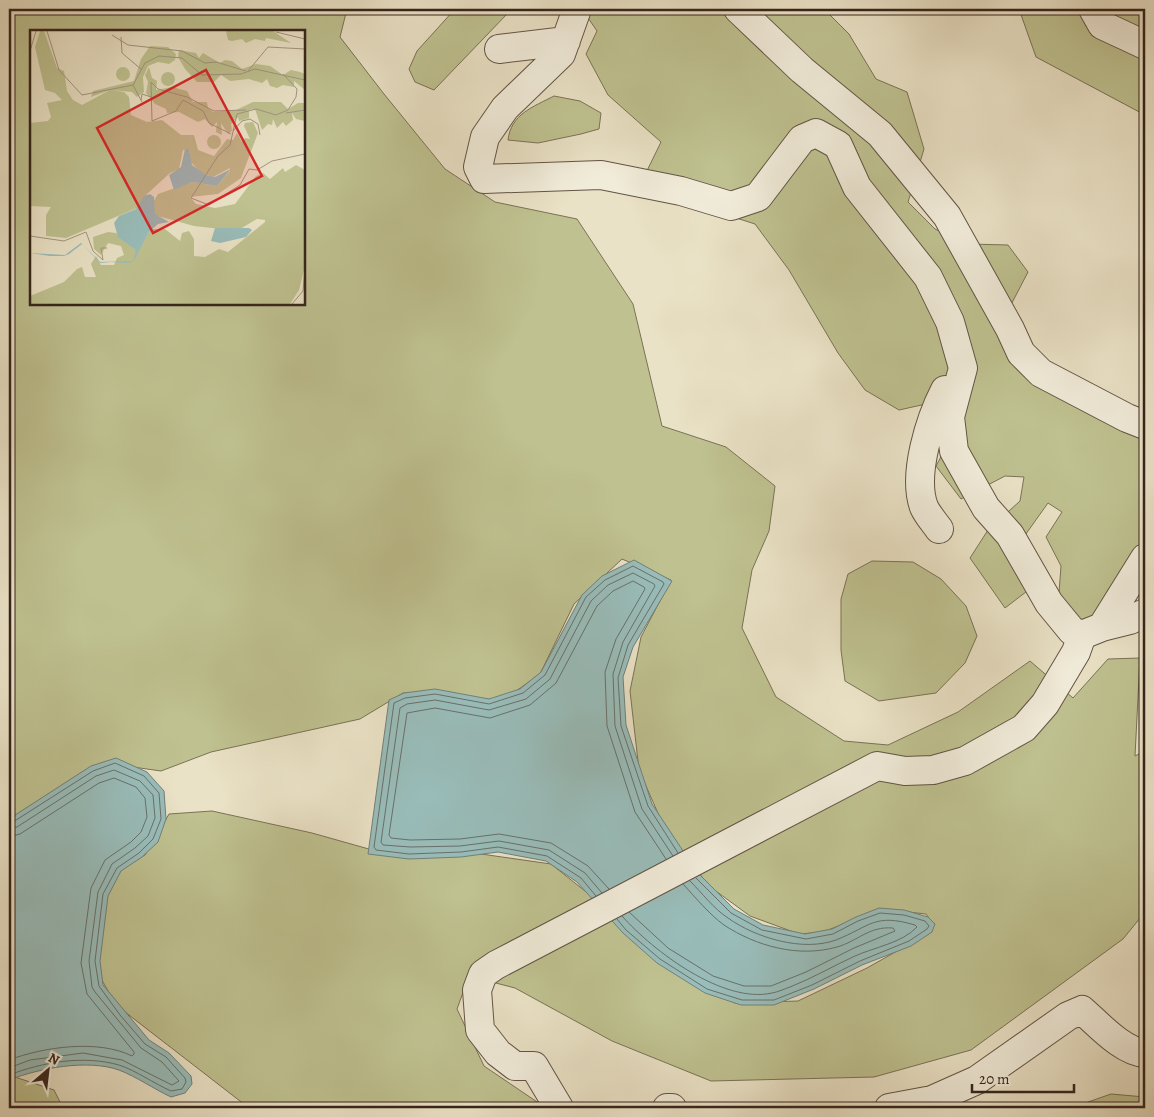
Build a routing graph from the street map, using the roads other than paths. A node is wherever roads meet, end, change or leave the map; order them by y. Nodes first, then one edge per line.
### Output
1 (738, 9) edge
2 (1092, 9) edge
3 (567, 21) edge
4 (1145, 45) edge
5 (499, 48) dead end
6 (961, 362) junction
7 (1145, 425) edge
8 (939, 529) dead end
9 (1145, 558) edge
10 (1145, 613) edge
11 (1092, 631) junction
12 (1145, 1053) edge
13 (559, 1108) edge
14 (667, 1108) edge
15 (672, 1108) edge
16 (888, 1108) edge

1 - 7 lane
2 - 4 lane
3 - 5 lane
3 - 6 lane
6 - 8 lane
6 - 11 lane
9 - 11 lane
10 - 11 lane
11 - 13 lane
12 - 16 lane
14 - 15 lane

